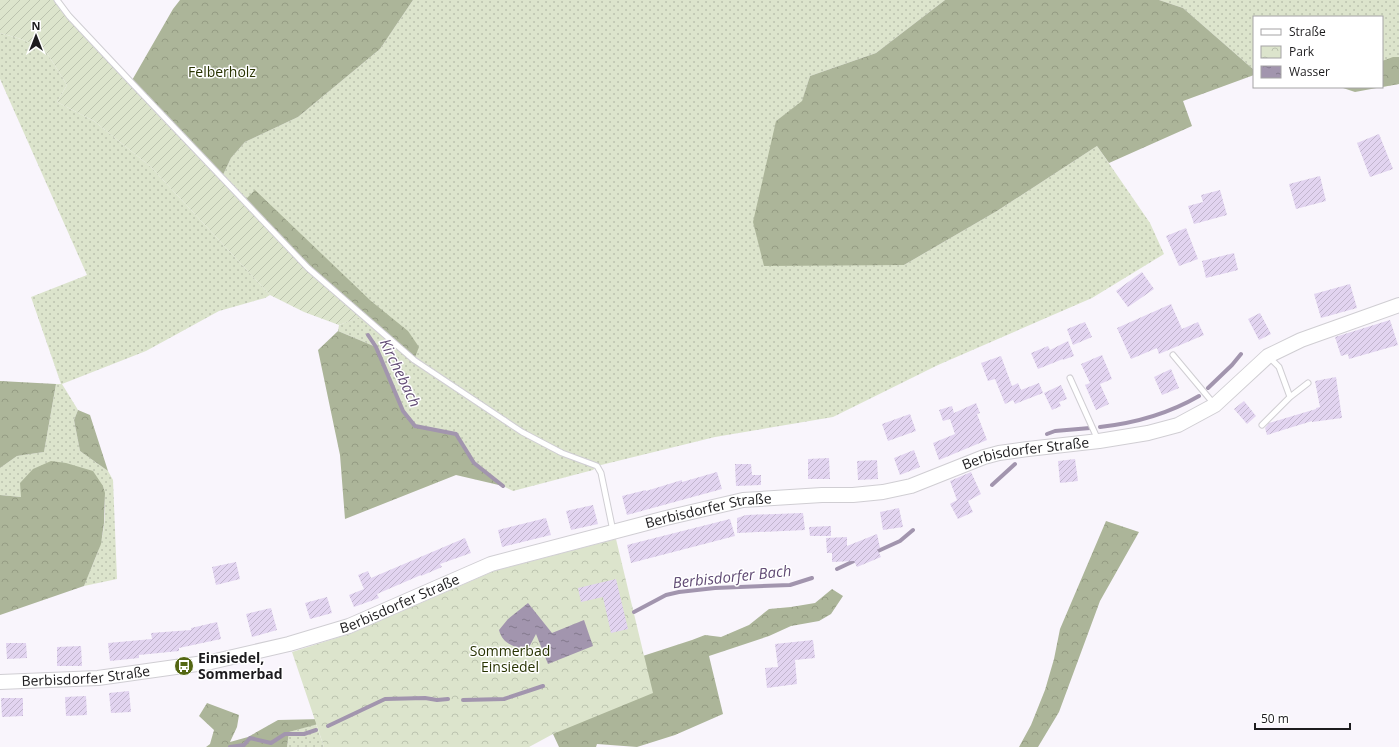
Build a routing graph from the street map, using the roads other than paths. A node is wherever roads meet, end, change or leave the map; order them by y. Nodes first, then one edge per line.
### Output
1 (57, 0) edge
2 (1399, 305) edge
3 (1173, 355) dead end
4 (1268, 356) junction
5 (1070, 378) dead end
6 (1308, 383) dead end
7 (1290, 397) junction
8 (1210, 400) junction
9 (1262, 425) dead end
10 (1098, 441) junction
11 (613, 532) junction
12 (0, 682) edge

1 - 11 lane
2 - 4 street, Berbisdorfer Straße
3 - 8 lane
4 - 7 lane
4 - 8 street, Berbisdorfer Straße
5 - 10 lane
6 - 7 lane
7 - 9 lane
8 - 10 street, Berbisdorfer Straße
10 - 11 street, Berbisdorfer Straße
11 - 12 street, Berbisdorfer Straße

